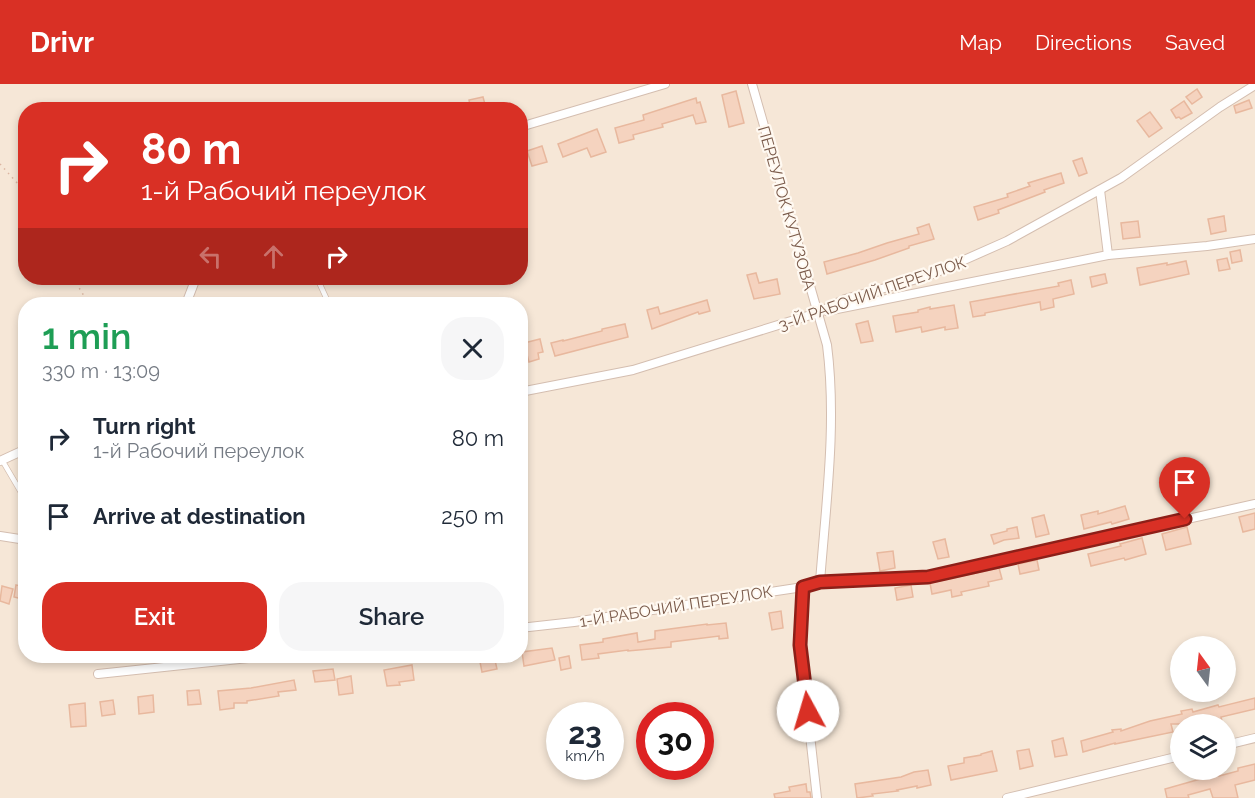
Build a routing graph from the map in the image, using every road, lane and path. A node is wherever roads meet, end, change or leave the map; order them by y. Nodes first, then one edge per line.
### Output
1 (665, 84) edge
2 (752, 84) edge
3 (1255, 85) edge
4 (528, 125) edge
5 (0, 164) edge
6 (18, 184) edge
7 (1100, 190) junction
8 (1255, 239) edge
9 (1108, 255) junction
10 (818, 313) junction
11 (528, 390) edge
12 (18, 452) edge
13 (1, 460) edge
14 (18, 488) edge
15 (1255, 504) edge
16 (0, 536) edge
17 (18, 539) edge
18 (820, 582) junction
19 (803, 587) junction
20 (528, 627) edge
21 (170, 663) edge
22 (98, 674) dead end
23 (1255, 738) edge
24 (1236, 743) edge
25 (1170, 758) edge
26 (817, 798) edge
27 (1007, 798) edge

1 - 4 street
2 - 10 street, ПЕРЕУЛОК КУТУЗОВА
3 - 7 street, 3-Й РАБОЧИЙ ПЕРЕУЛОК
5 - 6 path
7 - 9 street
7 - 10 street, 3-Й РАБОЧИЙ ПЕРЕУЛОК
8 - 9 street
9 - 10 street
10 - 11 street, 3-Й РАБОЧИЙ ПЕРЕУЛОК
10 - 18 street, ПЕРЕУЛОК КУТУЗОВА
12 - 13 street
13 - 14 lane
15 - 18 street, 1-Й РАБОЧИЙ ПЕРЕУЛОК
16 - 17 street
18 - 19 street, 1-Й РАБОЧИЙ ПЕРЕУЛОК
19 - 20 street, 1-Й РАБОЧИЙ ПЕРЕУЛОК
19 - 26 street
21 - 22 street
23 - 24 street
25 - 27 street

